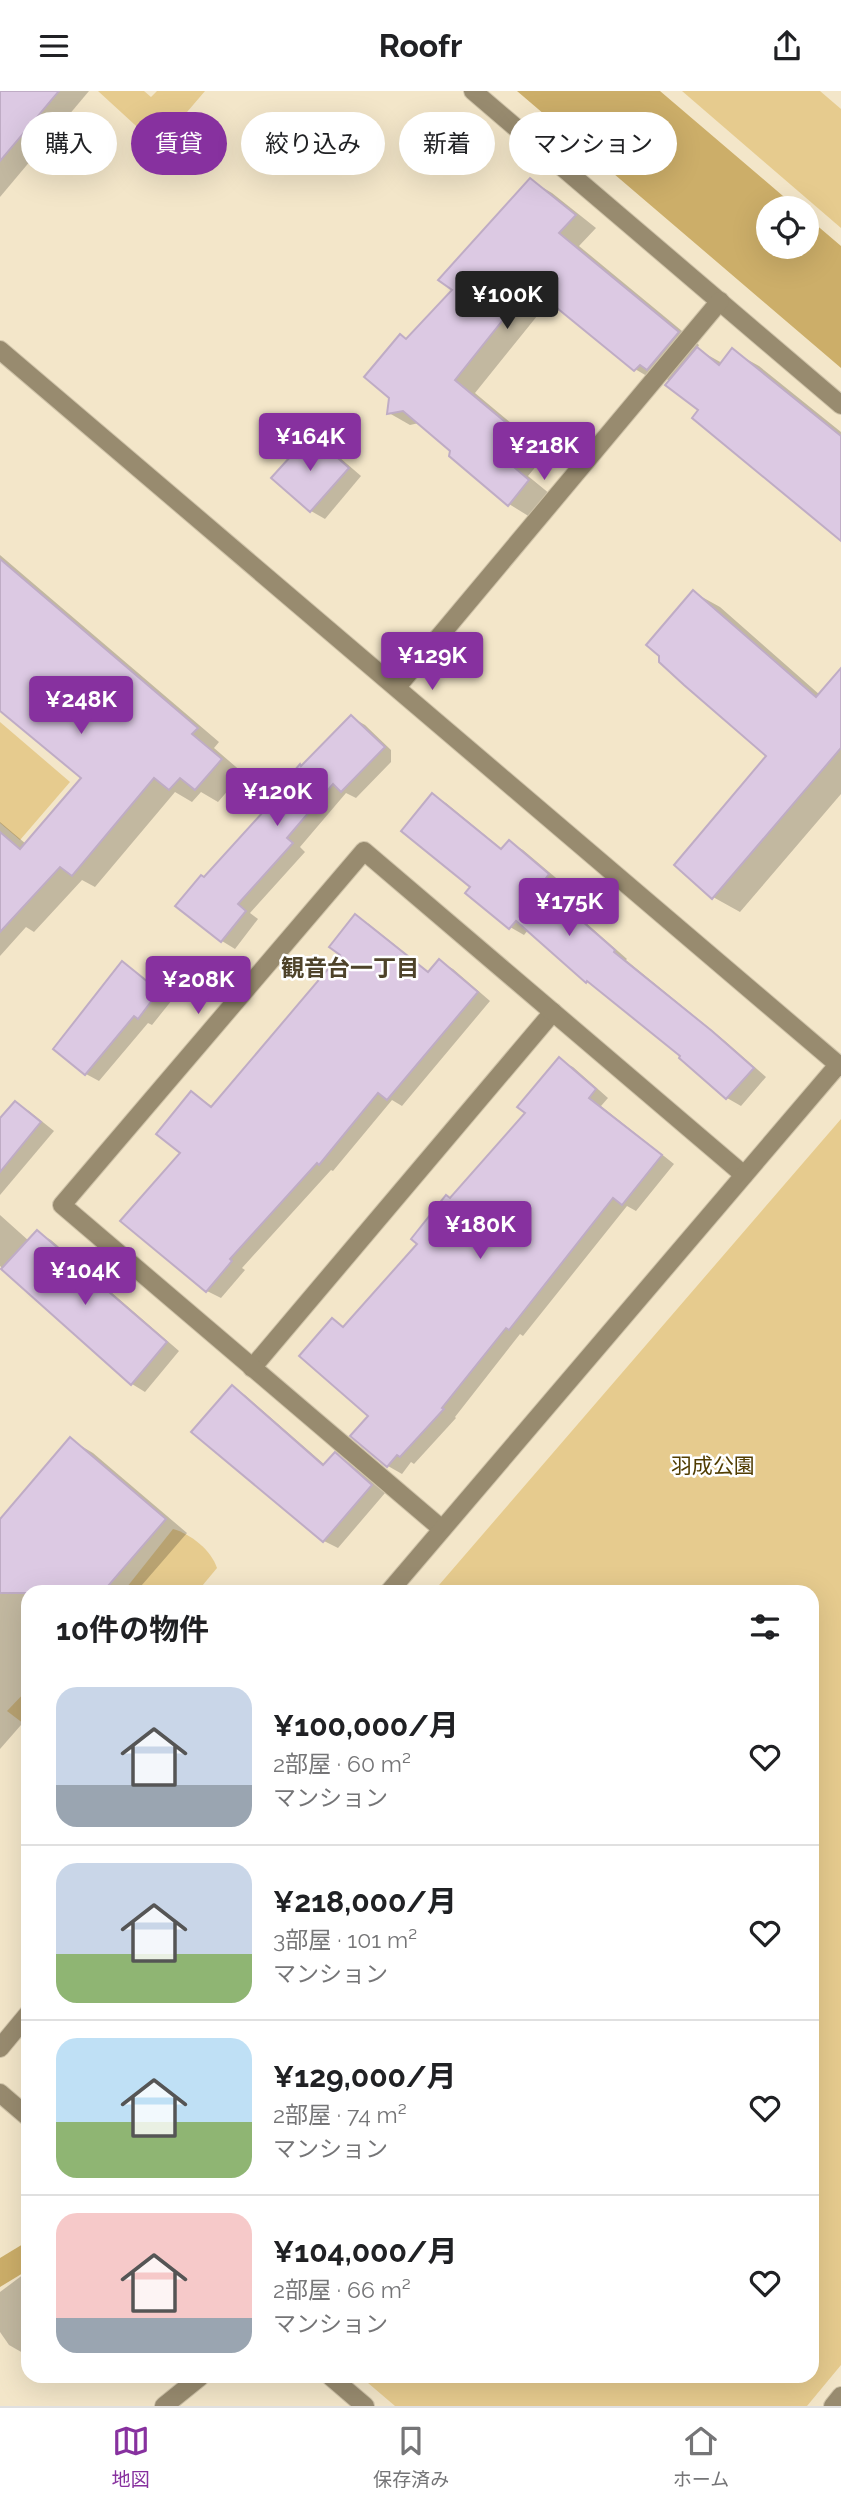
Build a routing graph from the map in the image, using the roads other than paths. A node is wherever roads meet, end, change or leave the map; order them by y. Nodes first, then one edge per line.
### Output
1 (473, 91) edge
2 (720, 301) junction
3 (0, 350) edge
4 (841, 405) edge
5 (397, 687) junction
6 (553, 1012) junction
7 (840, 1066) edge
8 (744, 1175) junction
9 (252, 1368) junction
10 (442, 1529) junction
11 (395, 1585) edge
12 (21, 2022) edge
13 (0, 2048) edge
14 (0, 2093) edge
15 (21, 2111) edge
16 (193, 2383) edge
17 (338, 2383) edge
18 (841, 2396) edge
19 (164, 2406) edge
20 (365, 2406) edge
21 (832, 2406) edge

1 - 2 street
2 - 4 street
2 - 5 street
3 - 5 street
5 - 7 street
6 - 8 street
6 - 9 street
6 - 9 street
7 - 8 street
8 - 10 street
9 - 10 street
10 - 11 street
12 - 13 street
14 - 15 street
16 - 19 street
17 - 20 street
18 - 21 street

